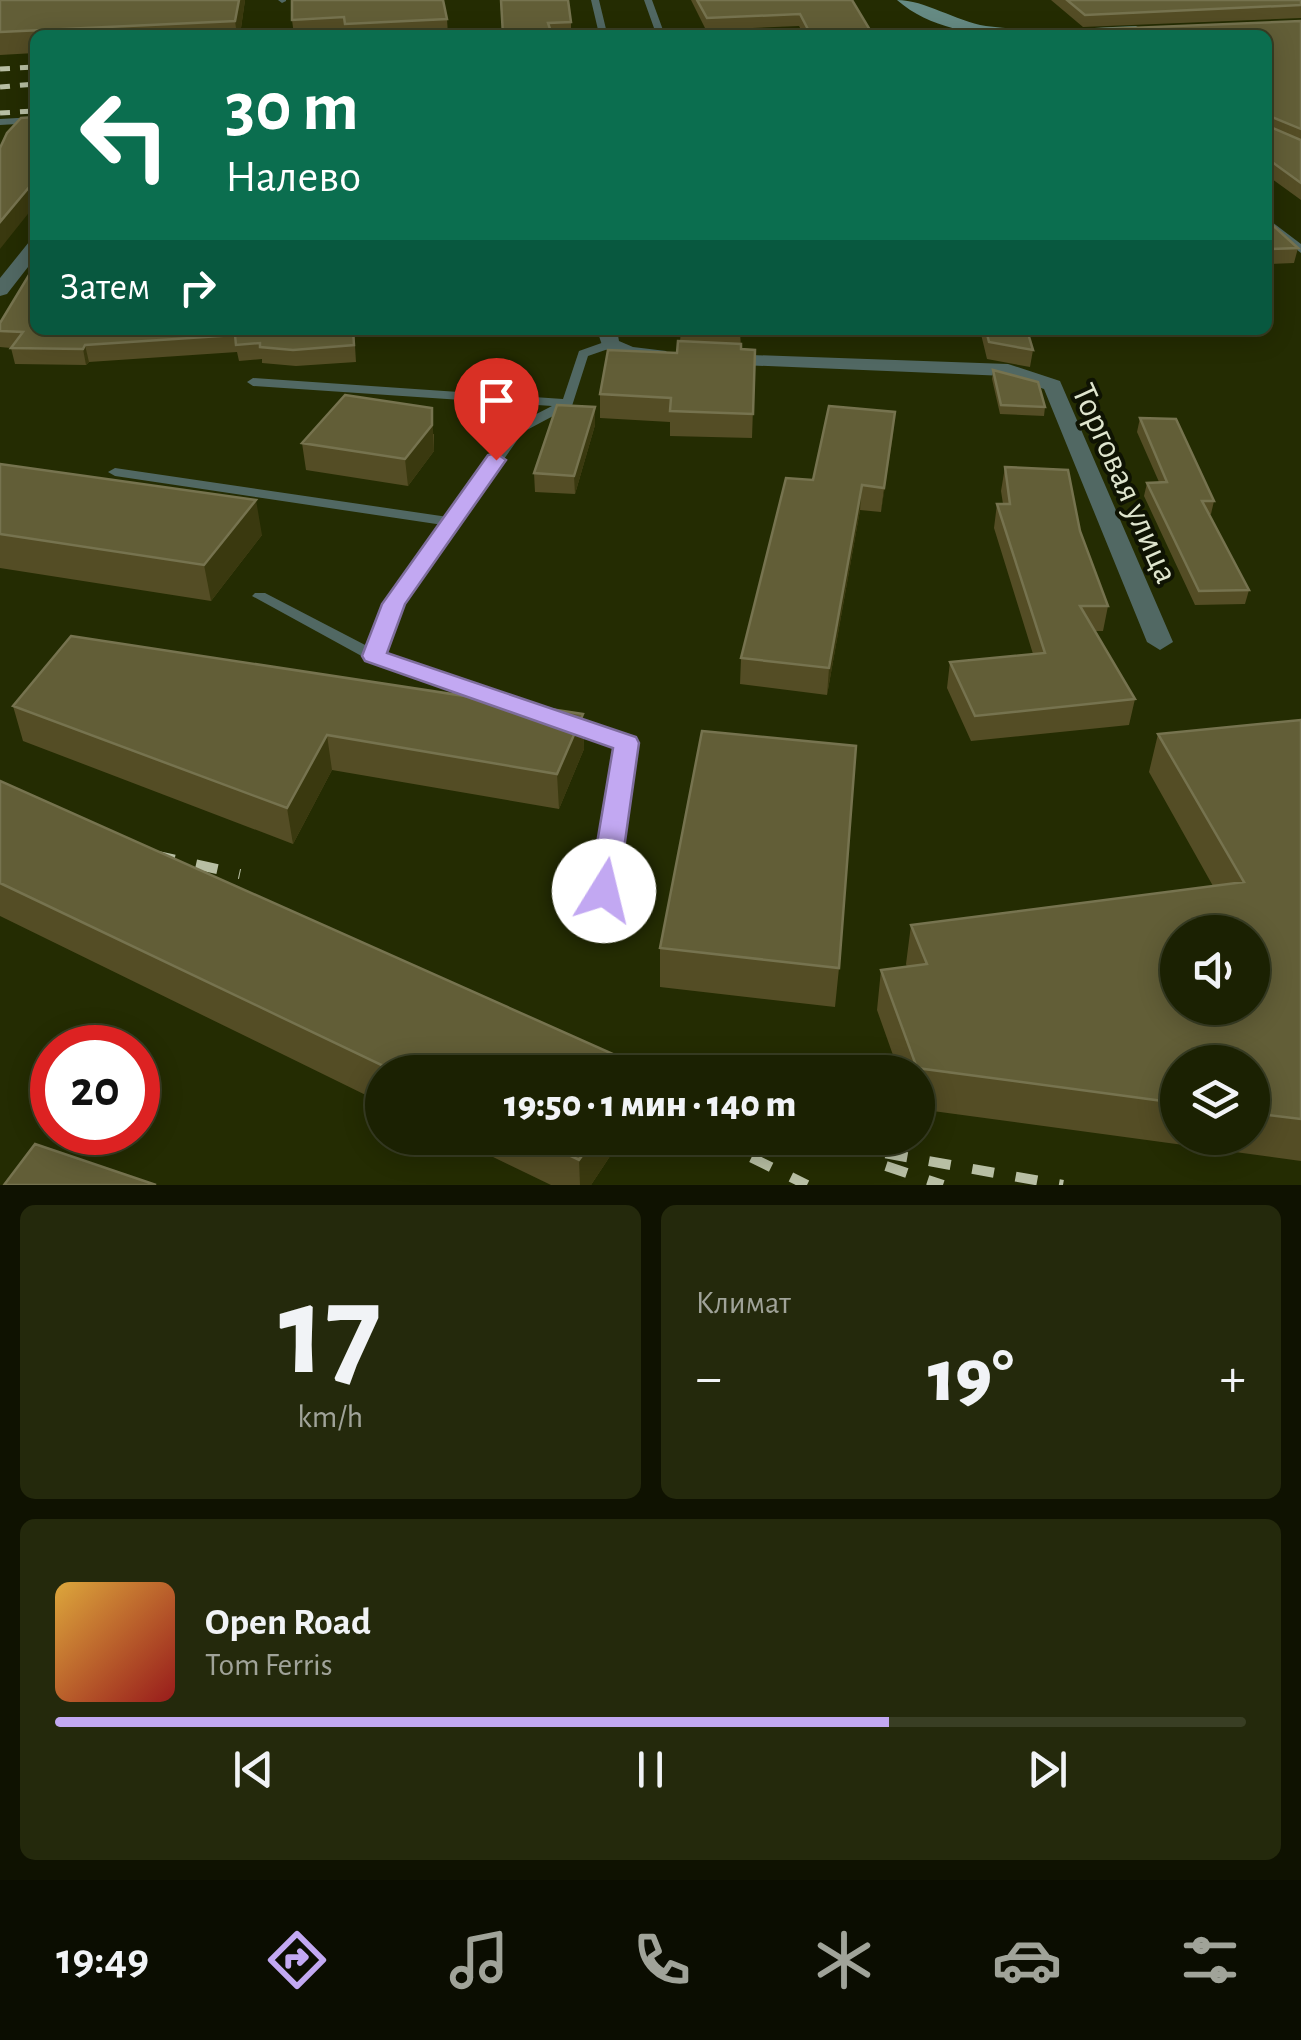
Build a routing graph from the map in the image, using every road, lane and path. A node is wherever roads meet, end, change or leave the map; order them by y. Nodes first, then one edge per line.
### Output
1 (596, 0) edge
2 (648, 0) edge
3 (907, 3) edge
4 (602, 30) edge
5 (660, 30) edge
6 (938, 30) edge
7 (1002, 30) edge
8 (30, 120) edge
9 (0, 122) edge
10 (1272, 225) edge
11 (1301, 250) edge
12 (30, 252) edge
13 (0, 290) edge
14 (608, 337) edge
15 (253, 382) dead end
16 (568, 403) junction
17 (114, 472) dead end
18 (452, 522) junction
19 (260, 596) dead end
20 (1160, 642) dead end
21 (374, 656) junction
22 (536, 712) edge
23 (554, 718) edge
24 (598, 928) dead end

1 - 4 lane
2 - 5 lane
3 - 6 main road
3 - 7 main road
8 - 9 lane
10 - 11 lane
12 - 13 street
14 - 16 lane
14 - 20 street, Торговая улица
15 - 16 lane
16 - 18 lane
17 - 18 lane
18 - 21 lane
19 - 21 lane
21 - 22 lane
23 - 24 lane

